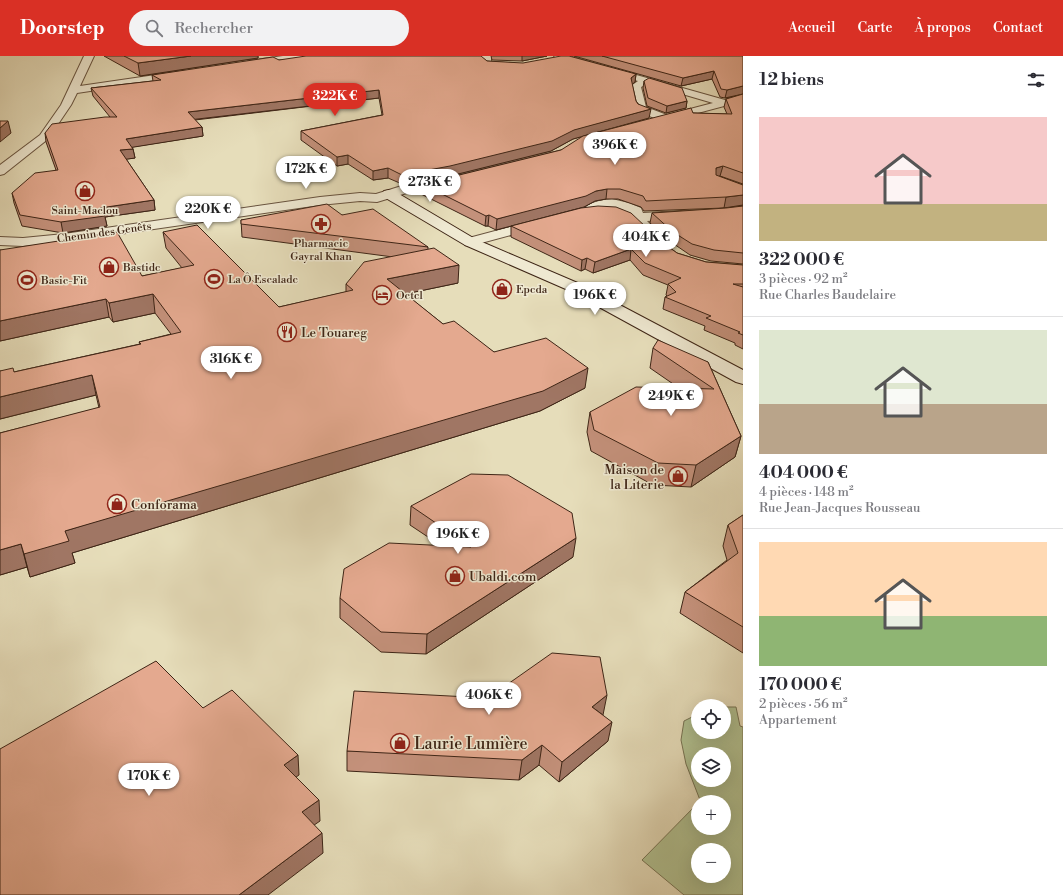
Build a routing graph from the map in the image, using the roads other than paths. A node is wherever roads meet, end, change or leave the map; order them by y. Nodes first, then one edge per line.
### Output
1 (89, 56) edge
2 (302, 56) edge
3 (486, 56) edge
4 (558, 58) edge
5 (238, 66) edge
6 (522, 66) edge
7 (192, 73) edge
8 (648, 81) junction
9 (73, 90) junction
10 (743, 98) edge
11 (724, 103) junction
12 (743, 108) edge
13 (666, 119) junction
14 (648, 123) edge
15 (0, 171) edge
16 (462, 177) edge
17 (383, 196) junction
18 (583, 212) edge
19 (695, 214) edge
20 (635, 218) junction
21 (554, 219) edge
22 (157, 224) junction
23 (464, 238) junction
24 (0, 241) edge
25 (664, 245) edge
26 (0, 247) edge
27 (743, 378) edge

1 - 9 street
2 - 5 street
3 - 6 street
4 - 8 street
7 - 9 street
8 - 11 street
8 - 13 street
9 - 15 street
10 - 11 street
11 - 12 street
11 - 13 street
13 - 14 street
16 - 17 street
17 - 22 street, Chemin des Genêts
17 - 23 street
18 - 20 street
19 - 20 street
20 - 25 street
21 - 23 street
22 - 24 street, Chemin des Genêts
22 - 26 street
23 - 27 street

